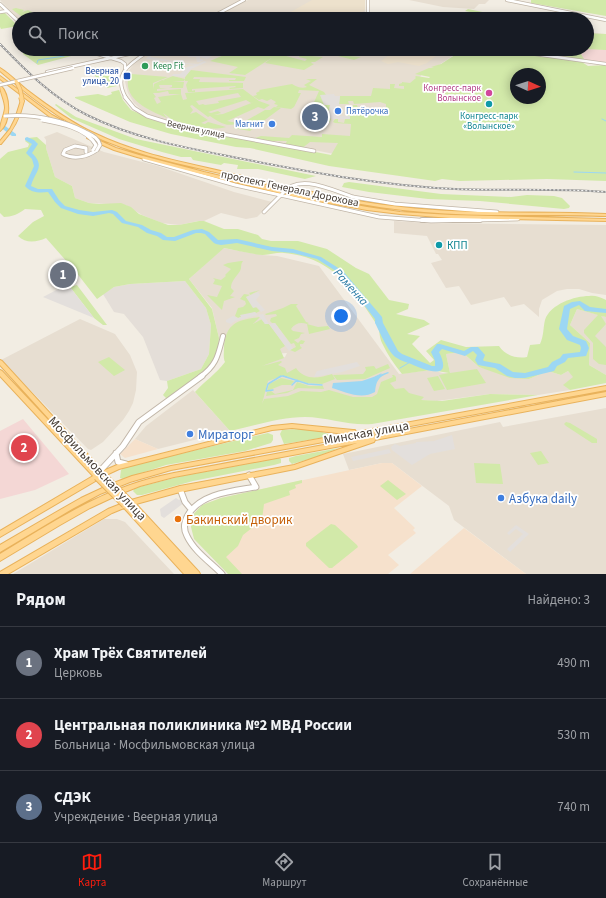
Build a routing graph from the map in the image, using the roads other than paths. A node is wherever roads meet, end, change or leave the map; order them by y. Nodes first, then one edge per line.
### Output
1 (244, 0) edge
2 (368, 0) edge
3 (507, 0) edge
4 (0, 4) edge
5 (7, 11) junction
6 (0, 12) edge
7 (221, 12) edge
8 (367, 12) edge
9 (562, 12) edge
10 (12, 16) edge
11 (594, 18) edge
12 (606, 20) edge
13 (101, 56) edge
14 (106, 56) edge
15 (122, 56) edge
16 (123, 56) edge
17 (140, 56) edge
18 (549, 56) edge
19 (114, 58) junction
20 (91, 62) junction
21 (0, 64) edge
22 (606, 64) edge
23 (72, 67) junction
24 (125, 68) junction
25 (0, 69) edge
26 (0, 77) edge
27 (15, 80) junction
28 (0, 84) edge
29 (5, 116) junction
30 (18, 116) junction
31 (0, 130) edge
32 (0, 143) edge
33 (85, 152) dead end
34 (314, 152) dead end
35 (138, 156) junction
36 (281, 195) junction
37 (264, 212) dead end
38 (606, 215) edge
39 (525, 216) junction
40 (606, 220) edge
41 (223, 336) dead end
42 (0, 362) edge
43 (0, 372) edge
44 (606, 388) edge
45 (606, 394) edge
46 (383, 432) junction
47 (116, 452) junction
48 (126, 464) junction
49 (99, 474) junction
50 (249, 475) junction
51 (129, 484) junction
52 (180, 489) junction
53 (128, 504) junction
54 (190, 508) junction
55 (0, 534) edge
56 (0, 549) edge
57 (0, 558) edge
58 (2, 574) edge
59 (188, 574) edge
60 (196, 574) edge
61 (222, 574) edge

1 - 7 street
2 - 8 street
3 - 9 street
4 - 5 street
5 - 6 street
5 - 10 street
11 - 12 street
13 - 20 street
14 - 19 street
15 - 19 street
16 - 19 street
17 - 24 street
18 - 22 street
19 - 20 street
19 - 23 street
19 - 24 street
20 - 23 street
21 - 27 main road
23 - 27 street, bridge
24 - 34 street, Веерная улица
25 - 39 main road, проспект Генерала Дорохова
26 - 35 main road, проспект Генерала Дорохова
27 - 28 street, bridge
27 - 30 main road, bridge
28 - 29 main road
29 - 30 street, bridge
29 - 31 main road
30 - 32 main road
30 - 33 street, bridge
35 - 36 street
35 - 39 main road, проспект Генерала Дорохова
36 - 37 street
36 - 39 street
36 - 39 street, bridge
38 - 39 main road, проспект Генерала Дорохова
39 - 40 main road, проспект Генерала Дорохова
41 - 47 street
42 - 49 main road, Мосфильмовская улица
43 - 49 main road, Мосфильмовская улица
44 - 46 main road, Минская улица
45 - 46 main road, Минская улица
46 - 48 main road
46 - 50 main road
46 - 51 main road, Минская улица
47 - 48 street
47 - 49 street
48 - 49 main road
49 - 53 main road, Мосфильмовская улица, bridge
49 - 55 main road
50 - 52 main road
50 - 54 street
51 - 56 main road
51 - 57 main road
52 - 53 main road
52 - 54 street
53 - 58 main road
53 - 59 main road, Мосфильмовская улица
53 - 60 main road, Мосфильмовская улица
54 - 61 street

